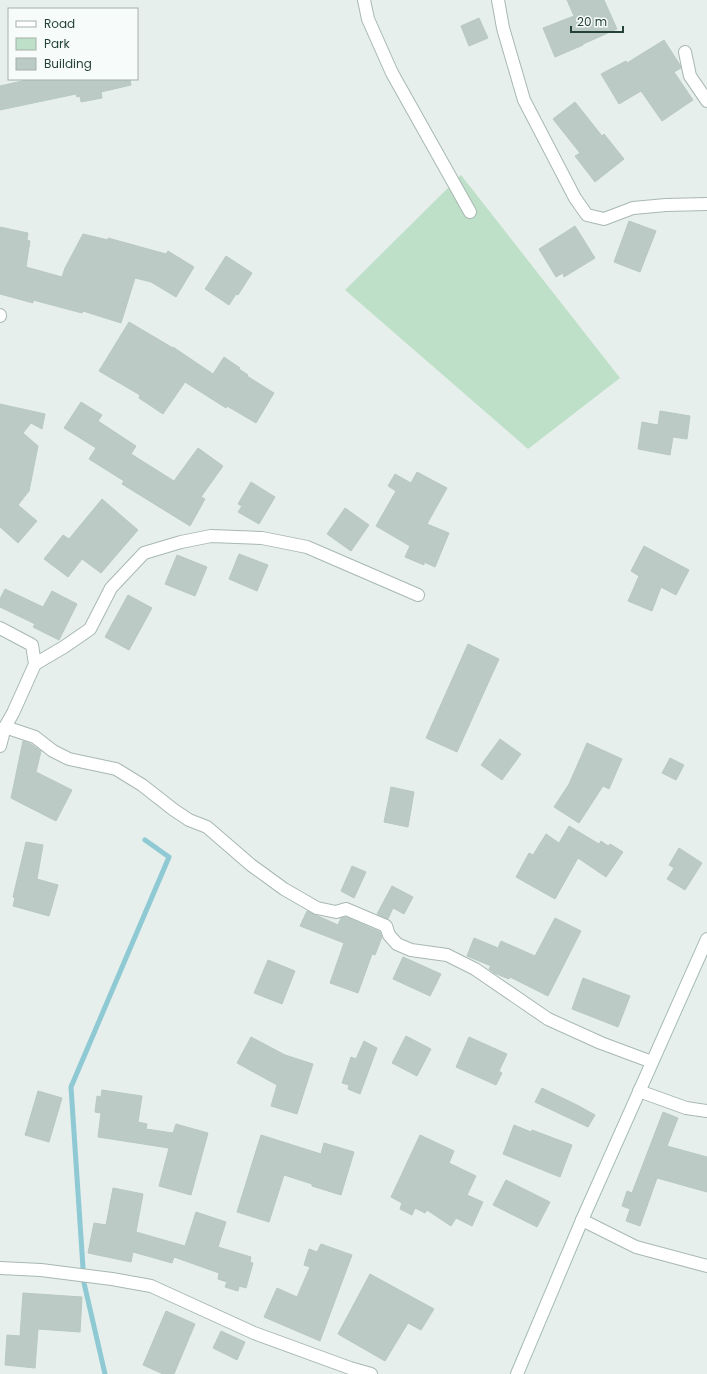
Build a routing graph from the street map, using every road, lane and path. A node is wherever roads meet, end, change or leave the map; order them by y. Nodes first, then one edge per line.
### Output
1 (364, 0) edge
2 (498, 0) edge
3 (685, 52) dead end
4 (707, 101) edge
5 (707, 204) edge
6 (470, 212) dead end
7 (418, 595) dead end
8 (0, 628) edge
9 (35, 664) junction
10 (5, 728) junction
11 (0, 746) edge
12 (707, 939) edge
13 (652, 1062) junction
14 (639, 1091) junction
15 (707, 1111) edge
16 (582, 1220) junction
17 (707, 1266) edge
18 (0, 1268) edge
19 (371, 1374) edge
20 (517, 1374) edge

1 - 6 street
2 - 5 street
3 - 4 street
7 - 9 street
8 - 9 street
9 - 10 street
10 - 11 street
10 - 13 street
12 - 13 street
13 - 14 street
14 - 15 street
14 - 16 street
16 - 17 street
16 - 20 street
18 - 19 street

